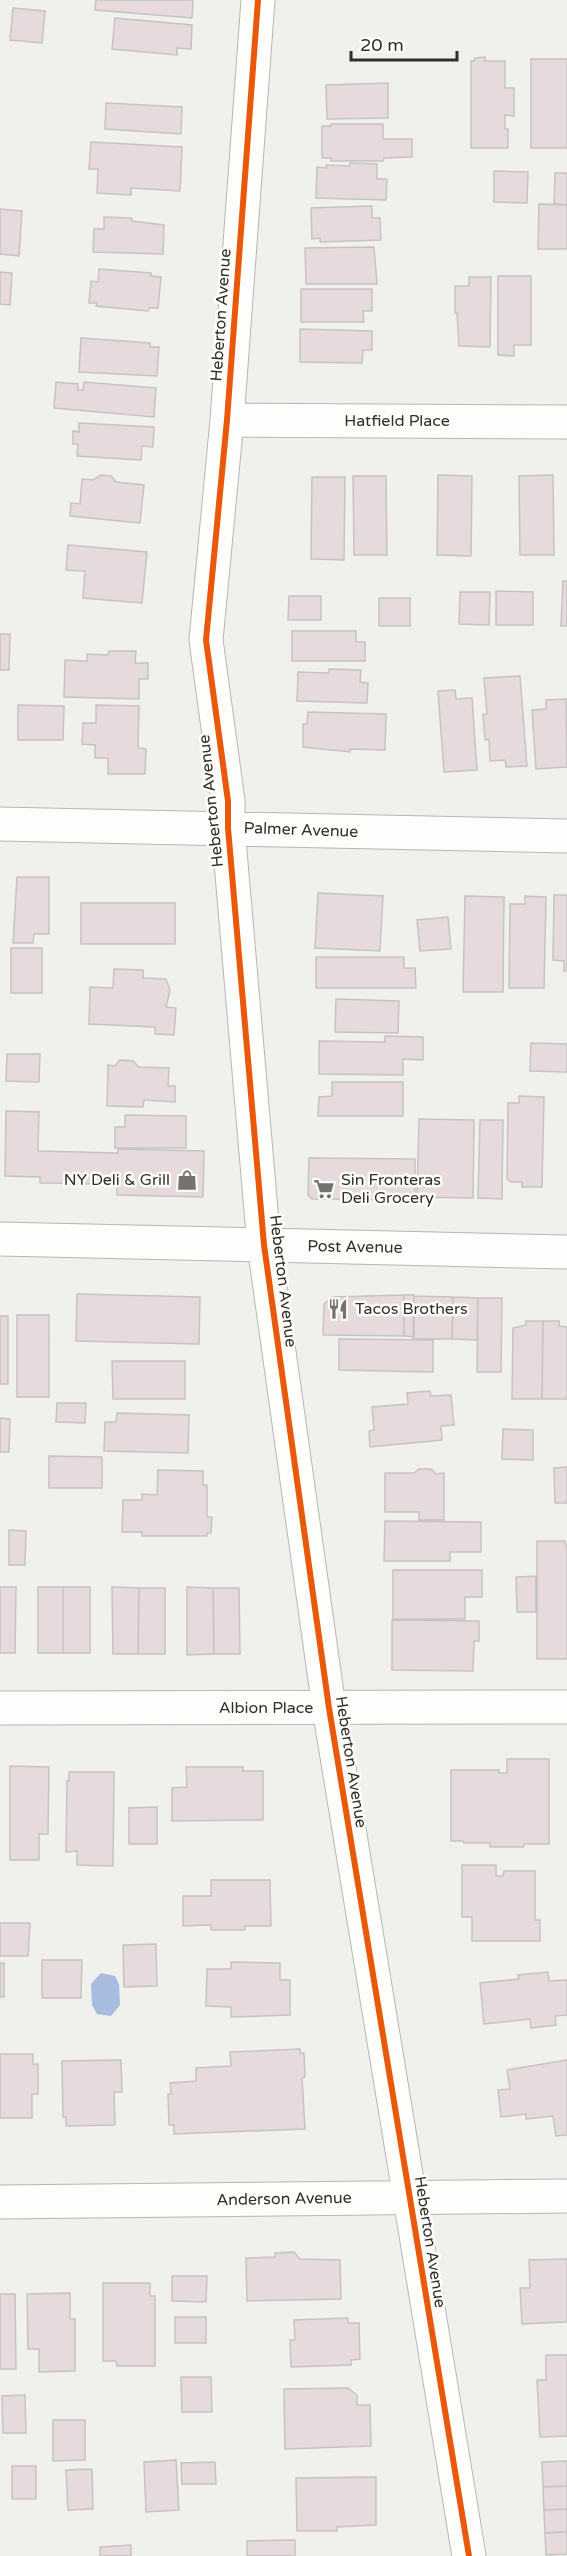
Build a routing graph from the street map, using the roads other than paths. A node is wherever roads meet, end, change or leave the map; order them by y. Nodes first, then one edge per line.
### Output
1 (258, 0) edge
2 (226, 420) junction
3 (567, 422) edge
4 (0, 824) edge
5 (228, 828) junction
6 (567, 836) edge
7 (0, 1239) edge
8 (264, 1245) junction
9 (567, 1252) edge
10 (567, 1707) edge
11 (0, 1708) edge
12 (329, 1708) junction
13 (567, 2196) edge
14 (410, 2198) junction
15 (0, 2202) edge
16 (469, 2556) edge

1 - 2 street, Heberton Avenue
2 - 3 street, Hatfield Place
2 - 5 street, Heberton Avenue
4 - 5 street, Palmer Avenue
5 - 6 street, Palmer Avenue
5 - 8 street, Heberton Avenue
7 - 8 street, Post Avenue
8 - 9 street, Post Avenue
8 - 12 street, Heberton Avenue
10 - 12 street, Albion Place
11 - 12 street, Albion Place
12 - 14 street, Heberton Avenue
13 - 14 street, Anderson Avenue
14 - 15 street, Anderson Avenue
14 - 16 street, Heberton Avenue

